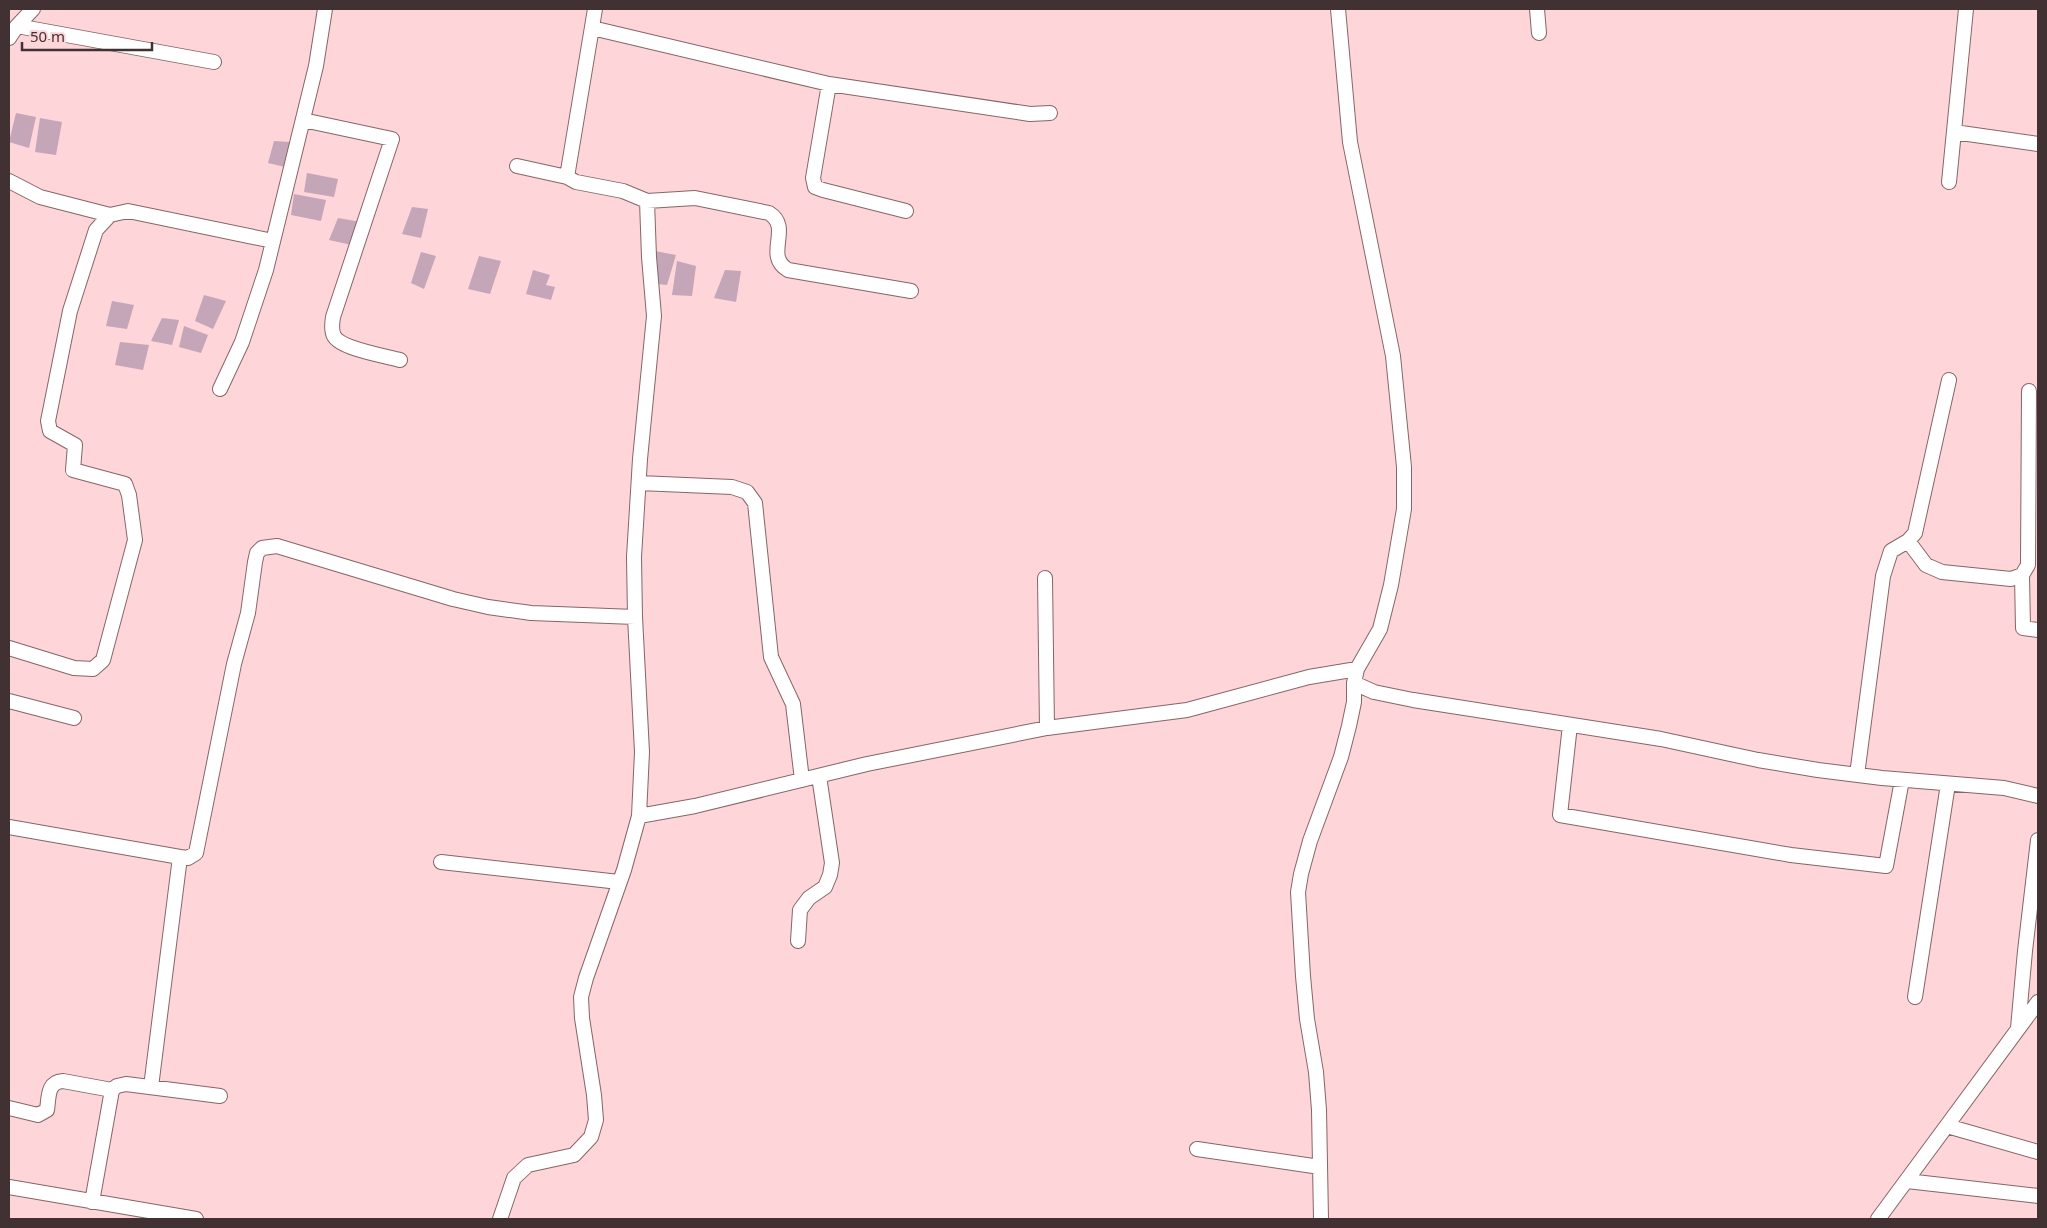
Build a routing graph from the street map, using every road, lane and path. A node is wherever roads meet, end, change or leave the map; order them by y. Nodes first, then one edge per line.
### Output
1 (33, 9) edge
2 (325, 9) edge
3 (595, 9) edge
4 (1338, 9) edge
5 (1537, 9) edge
6 (1966, 9) edge
7 (16, 26) junction
8 (592, 28) junction
9 (1540, 33) dead end
10 (9, 38) edge
11 (214, 62) dead end
12 (829, 84) junction
13 (1050, 113) dead end
14 (303, 120) junction
15 (1954, 132) junction
16 (2038, 144) edge
17 (516, 166) dead end
18 (567, 177) junction
19 (9, 181) edge
20 (1949, 182) dead end
21 (647, 201) junction
22 (906, 211) dead end
23 (110, 215) junction
24 (273, 241) junction
25 (911, 291) dead end
26 (400, 360) dead end
27 (1949, 380) dead end
28 (220, 389) dead end
29 (2029, 392) dead end
30 (639, 483) junction
31 (1908, 541) junction
32 (2033, 549) edge
33 (2022, 576) junction
34 (1045, 578) dead end
35 (635, 617) junction
36 (2038, 630) edge
37 (9, 648) edge
38 (1357, 669) junction
39 (1354, 683) junction
40 (9, 702) edge
41 (74, 718) dead end
42 (1570, 725) junction
43 (1047, 728) junction
44 (1857, 775) junction
45 (819, 776) junction
46 (802, 780) junction
47 (1902, 780) junction
48 (1948, 784) junction
49 (2038, 796) edge
50 (640, 816) junction
51 (9, 827) edge
52 (2038, 840) edge
53 (180, 857) junction
54 (442, 862) dead end
55 (619, 882) junction
56 (798, 941) dead end
57 (1915, 997) dead end
58 (2038, 1002) edge
59 (2018, 1029) junction
60 (150, 1087) junction
61 (112, 1090) junction
62 (220, 1096) dead end
63 (9, 1108) edge
64 (1947, 1126) junction
65 (1197, 1149) dead end
66 (2038, 1152) edge
67 (1320, 1167) junction
68 (1907, 1181) junction
69 (9, 1187) edge
70 (2038, 1196) edge
71 (92, 1202) junction
72 (196, 1219) edge
73 (500, 1219) edge
74 (1321, 1219) edge
75 (1878, 1219) edge

1 - 7 street
2 - 14 street
3 - 8 street
4 - 38 street
5 - 9 street
6 - 15 street
7 - 10 street
7 - 11 street
8 - 12 street
8 - 18 street
12 - 13 street
12 - 22 street
14 - 24 street
14 - 26 street
15 - 16 street
15 - 20 street
17 - 18 street
18 - 21 street
19 - 23 street
21 - 25 street
21 - 30 street
23 - 24 street
23 - 37 street
24 - 28 street
27 - 31 street
29 - 32 street
30 - 35 street
30 - 46 street
31 - 33 street
31 - 44 street
32 - 33 street
33 - 36 street
34 - 43 street
35 - 50 street
35 - 53 street
38 - 39 street
38 - 43 street
39 - 42 street
39 - 67 street
40 - 41 street
42 - 44 street
42 - 47 street
43 - 45 street
44 - 47 street
45 - 46 street
45 - 56 street
46 - 50 street
47 - 48 street
48 - 49 street
48 - 57 street
50 - 55 street
51 - 53 street
52 - 59 street
53 - 60 street
54 - 55 street
55 - 73 street
58 - 59 street
59 - 64 street
60 - 61 street
60 - 62 street
61 - 63 street
61 - 71 street
64 - 66 street
64 - 68 street
65 - 67 street
67 - 74 street
68 - 70 street
68 - 75 street
69 - 71 street
71 - 72 street

